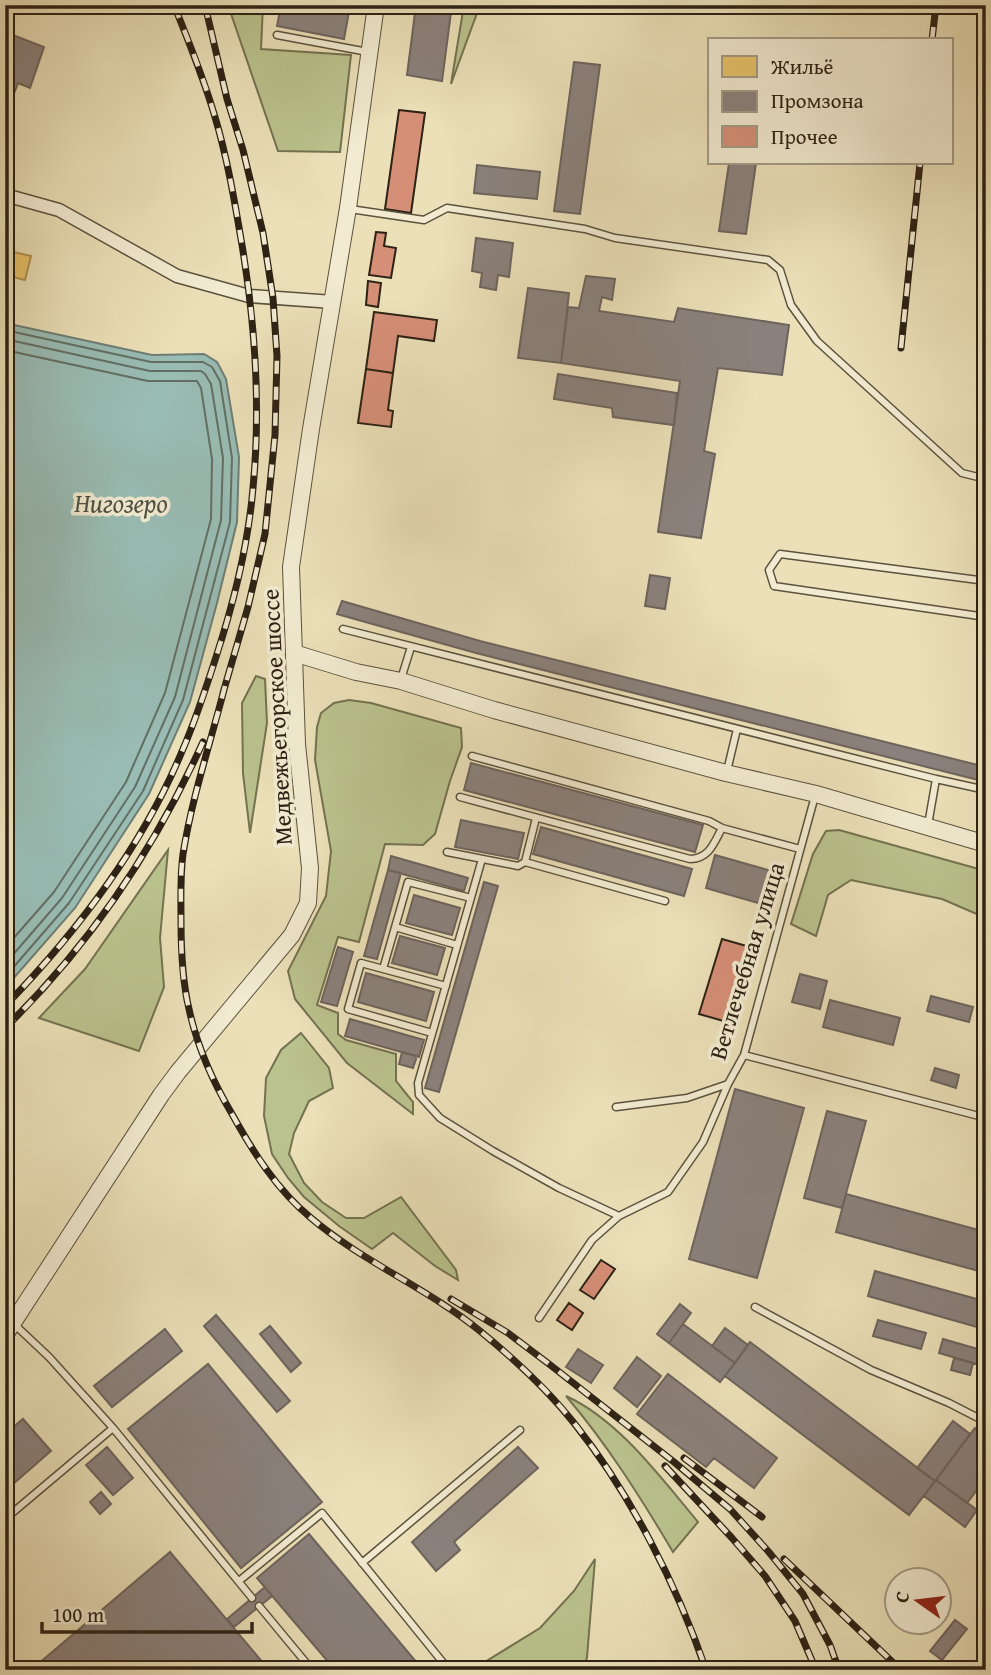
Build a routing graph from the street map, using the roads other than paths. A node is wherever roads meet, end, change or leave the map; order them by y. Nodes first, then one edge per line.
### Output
1 (376, 5) edge
2 (276, 35) dead end
3 (370, 52) junction
4 (5, 195) edge
5 (348, 208) junction
6 (333, 302) junction
7 (986, 479) edge
8 (986, 581) edge
9 (986, 617) edge
10 (343, 629) dead end
11 (411, 647) junction
12 (294, 653) junction
13 (401, 681) junction
14 (737, 729) junction
15 (472, 756) dead end
16 (726, 773) junction
17 (936, 779) junction
18 (986, 790) edge
19 (816, 794) junction
20 (460, 797) dead end
21 (536, 818) junction
22 (928, 827) junction
23 (722, 828) junction
24 (986, 844) edge
25 (800, 849) junction
26 (447, 852) dead end
27 (482, 859) junction
28 (525, 862) junction
29 (471, 898) junction
30 (665, 901) dead end
31 (395, 927) junction
32 (457, 945) junction
33 (383, 969) junction
34 (446, 986) junction
35 (432, 1033) junction
36 (744, 1055) junction
37 (728, 1084) junction
38 (616, 1107) dead end
39 (979, 1116) dead end
40 (619, 1216) junction
41 (755, 1307) dead end
42 (538, 1318) dead end
43 (9, 1329) edge
44 (986, 1422) edge
45 (113, 1428) junction
46 (520, 1430) dead end
47 (5, 1519) edge
48 (362, 1563) junction
49 (239, 1581) junction
50 (252, 1598) dead end
51 (259, 1606) dead end
52 (312, 1670) edge
53 (449, 1670) edge

1 - 3 street, Медвежьегорское шоссе
2 - 3 lane
3 - 5 street, Медвежьегорское шоссе
4 - 6 street
5 - 6 street, Медвежьегорское шоссе
5 - 7 lane
6 - 12 street, Медвежьегорское шоссе
8 - 9 lane
10 - 11 lane
11 - 13 lane
11 - 14 lane
12 - 13 street
12 - 43 street, Медвежьегорское шоссе
13 - 16 street
14 - 16 lane
14 - 17 lane
15 - 23 lane
16 - 19 street
17 - 18 lane
17 - 22 lane
19 - 22 street
19 - 25 lane, Ветлечебная улица
20 - 21 lane
21 - 23 lane
21 - 28 lane
22 - 24 street
23 - 25 lane
25 - 36 lane, Ветлечебная улица
26 - 27 lane
27 - 28 lane
27 - 29 lane
28 - 30 lane
29 - 31 lane
29 - 32 lane
31 - 32 lane
31 - 33 lane
32 - 34 lane
33 - 34 lane
33 - 35 lane
34 - 35 lane
35 - 40 lane
36 - 37 lane, Ветлечебная улица
36 - 39 lane
37 - 38 lane
37 - 40 lane, Ветлечебная улица
40 - 42 lane, Ветлечебная улица
41 - 44 lane
43 - 45 lane
45 - 47 lane
45 - 49 lane
46 - 48 lane
48 - 49 lane
48 - 53 lane
49 - 50 lane
51 - 52 lane

